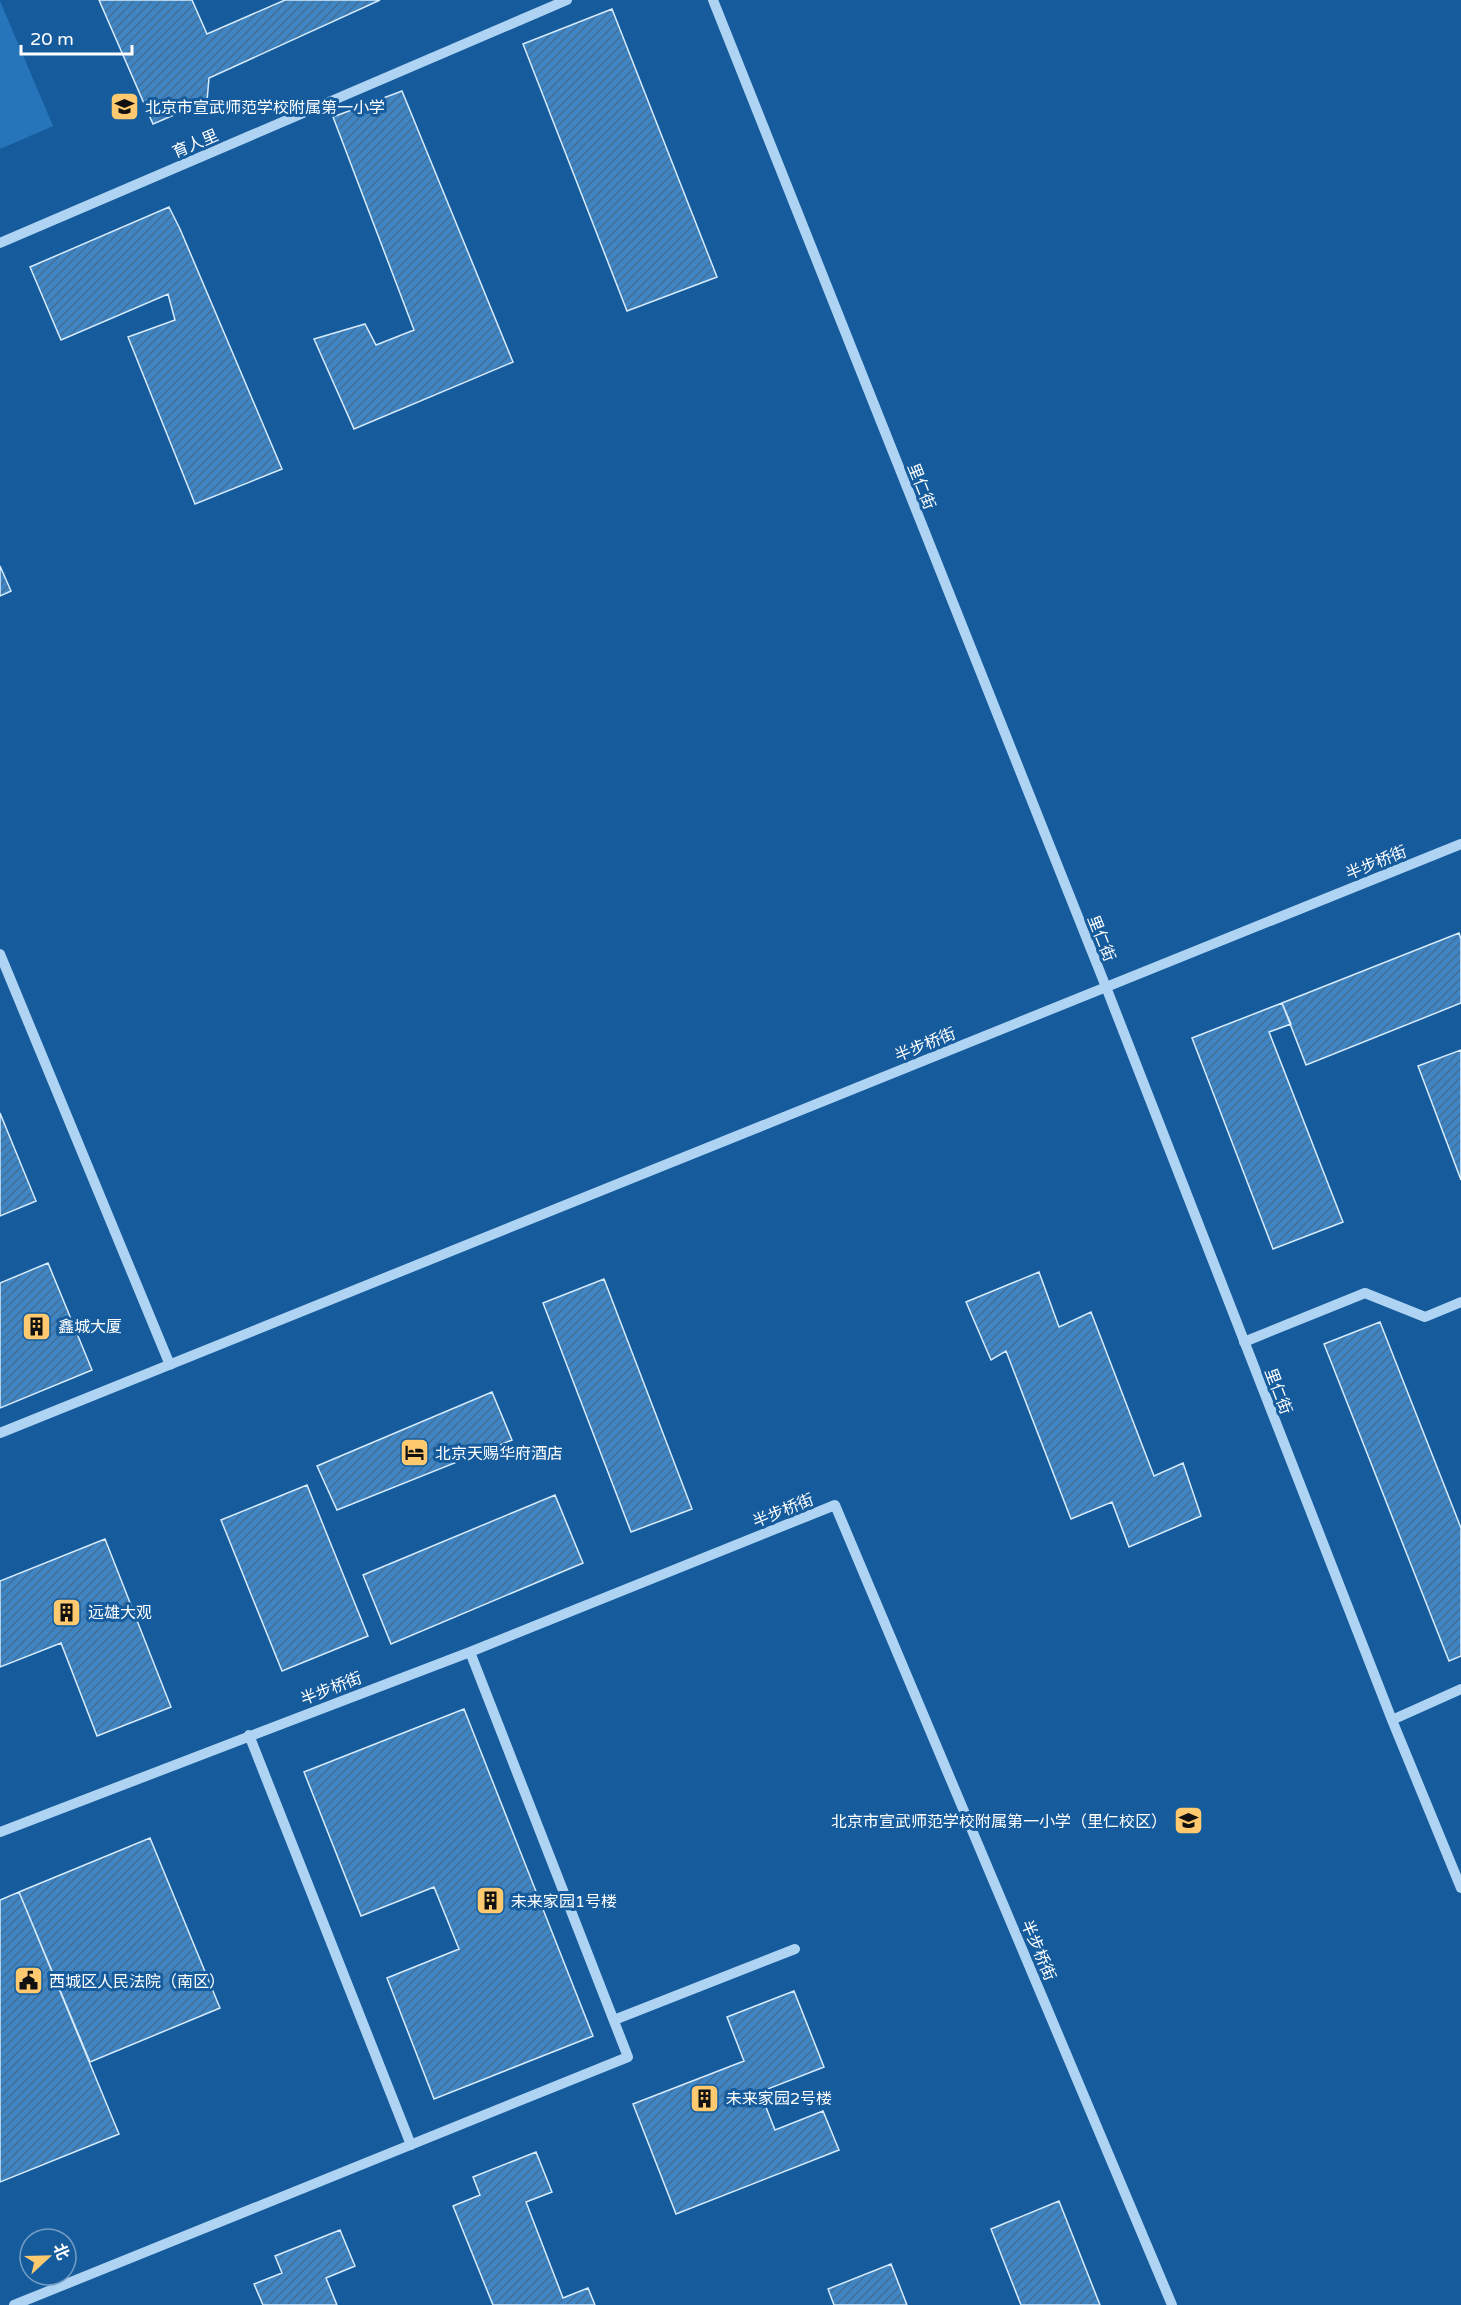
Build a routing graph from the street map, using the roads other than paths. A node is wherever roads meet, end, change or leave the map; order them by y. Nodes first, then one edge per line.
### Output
1 (567, 0) edge
2 (712, 0) edge
3 (0, 243) edge
4 (1461, 844) edge
5 (0, 954) edge
6 (1106, 987) junction
7 (1461, 1302) edge
8 (1244, 1341) junction
9 (170, 1365) junction
10 (0, 1434) edge
11 (470, 1652) junction
12 (1461, 1689) edge
13 (1392, 1720) junction
14 (249, 1735) junction
15 (0, 1832) edge
16 (1461, 1888) edge
17 (795, 1949) dead end
18 (614, 2020) junction
19 (411, 2145) junction
20 (14, 2305) edge
21 (1172, 2305) edge

1 - 3 street, 育人里
2 - 6 street, 里仁街
4 - 6 street, 半步桥街
5 - 9 street
6 - 8 street, 里仁街
6 - 9 street, 半步桥街
7 - 8 street
8 - 13 street, 里仁街
9 - 10 street, 半步桥街
11 - 14 street, 半步桥街
11 - 18 street
11 - 21 street, 半步桥街
12 - 13 street
13 - 16 street, 里仁街
14 - 15 street, 半步桥街
14 - 19 street
17 - 18 street
18 - 19 street
19 - 20 street

